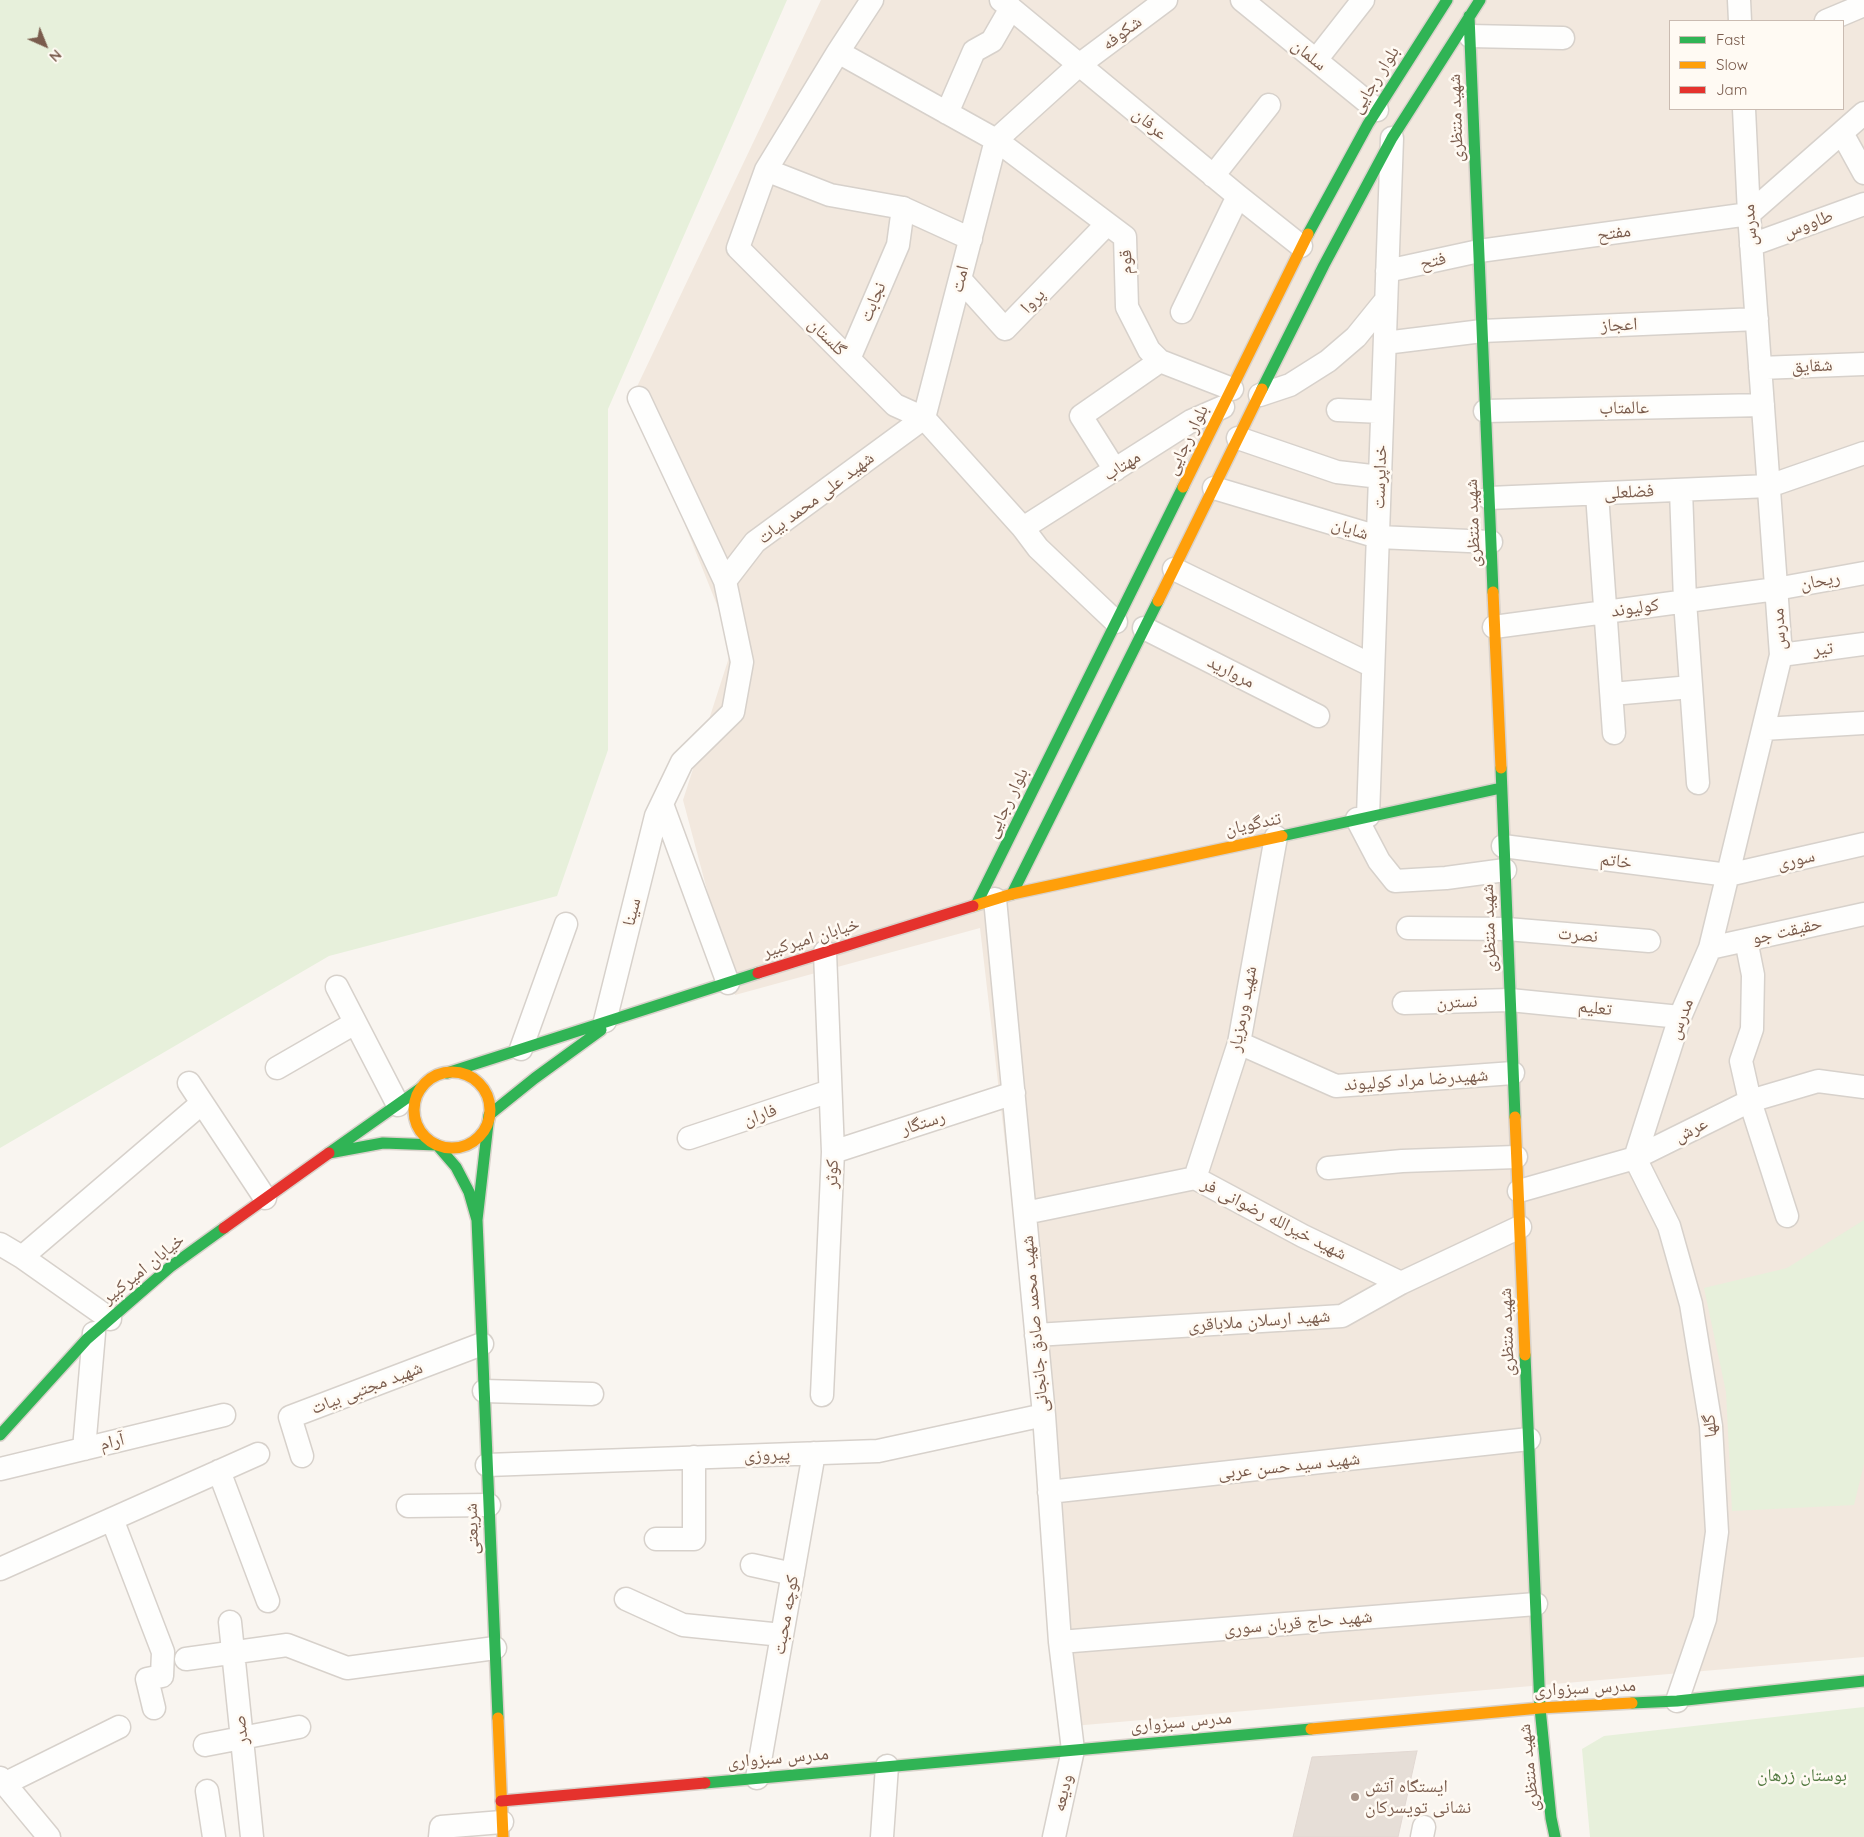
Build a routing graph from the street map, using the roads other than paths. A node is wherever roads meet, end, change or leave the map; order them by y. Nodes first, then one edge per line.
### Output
1 (872, 0) edge
2 (1242, 0) edge
3 (1446, 0) edge
4 (1480, 0) edge
5 (1739, 0) edge
6 (1356, 2) edge
7 (1153, 3) edge
8 (1006, 4) edge
9 (1864, 5) edge
10 (1740, 20) edge
11 (1828, 20) edge
12 (1470, 26) junction
13 (1563, 38) dead end
14 (838, 52) junction
15 (1316, 60) junction
16 (1079, 65) junction
17 (1269, 105) dead end
18 (1377, 110) junction
19 (1744, 110) edge
20 (947, 113) junction
21 (1864, 113) edge
22 (1842, 133) junction
23 (1392, 138) junction
24 (996, 140) junction
25 (766, 170) junction
26 (1864, 173) edge
27 (1213, 176) junction
28 (1238, 196) junction
29 (1864, 204) edge
30 (903, 208) junction
31 (1335, 213) junction
32 (1749, 214) junction
33 (1107, 224) junction
34 (971, 239) junction
35 (1751, 245) junction
36 (1301, 246) junction
37 (1479, 251) junction
38 (1387, 271) junction
39 (960, 280) junction
40 (1386, 300) junction
41 (1182, 312) dead end
42 (1757, 319) junction
43 (1482, 332) junction
44 (1385, 343) junction
45 (849, 359) junction
46 (1160, 362) junction
47 (1864, 364) edge
48 (1760, 368) junction
49 (1260, 395) junction
50 (639, 398) dead end
51 (1227, 398) junction
52 (1763, 404) junction
53 (1338, 410) dead end
54 (1485, 411) junction
55 (1382, 412) junction
56 (924, 418) junction
57 (1238, 438) junction
58 (1864, 453) edge
59 (1115, 470) junction
60 (1380, 477) junction
61 (1769, 486) junction
62 (1214, 488) junction
63 (1682, 490) junction
64 (1597, 494) junction
65 (1489, 498) junction
66 (1023, 528) junction
67 (1378, 537) junction
68 (1491, 542) junction
69 (1174, 568) junction
70 (1864, 573) edge
71 (725, 581) junction
72 (1776, 589) junction
73 (1685, 601) junction
74 (1606, 612) junction
75 (1116, 622) junction
76 (1494, 627) junction
77 (1144, 628) junction
78 (1864, 644) edge
79 (1782, 655) junction
80 (1373, 666) junction
81 (1691, 687) junction
82 (1612, 694) junction
83 (1318, 716) dead end
84 (1864, 722) edge
85 (1763, 729) junction
86 (1614, 733) dead end
87 (1698, 782) dead end
88 (1501, 788) junction
89 (662, 804) junction
90 (1362, 818) junction
91 (1276, 836) junction
92 (1864, 844) edge
93 (1504, 846) junction
94 (1505, 870) junction
95 (1728, 875) junction
96 (994, 899) junction
97 (1864, 914) edge
98 (566, 924) dead end
99 (1408, 928) dead end
100 (1507, 928) junction
101 (1746, 940) junction
102 (1649, 941) dead end
103 (1710, 948) junction
104 (825, 952) junction
105 (728, 983) junction
106 (337, 987) dead end
107 (1510, 1000) junction
108 (1404, 1004) dead end
109 (1680, 1017) junction
110 (613, 1019) junction
111 (355, 1023) junction
112 (1239, 1044) junction
113 (520, 1049) junction
114 (277, 1068) dead end
115 (446, 1073) junction
116 (1513, 1073) junction
117 (189, 1083) dead end
118 (1864, 1087) edge
119 (422, 1088) junction
120 (830, 1091) junction
121 (1014, 1094) junction
122 (1750, 1100) junction
123 (202, 1103) junction
124 (398, 1105) junction
125 (489, 1115) junction
126 (690, 1138) dead end
127 (438, 1146) junction
128 (833, 1152) junction
129 (329, 1153) junction
130 (1516, 1157) junction
131 (1635, 1158) junction
132 (1328, 1168) dead end
133 (1195, 1178) junction
134 (1519, 1191) junction
135 (266, 1198) junction
136 (1025, 1213) junction
137 (1787, 1216) dead end
138 (477, 1220) junction
139 (1520, 1227) junction
140 (0, 1244) edge
141 (22, 1257) junction
142 (1401, 1283) junction
143 (102, 1326) junction
144 (1036, 1335) junction
145 (482, 1344) junction
146 (484, 1392) junction
147 (592, 1394) dead end
148 (822, 1395) dead end
149 (224, 1415) dead end
150 (1044, 1415) junction
151 (0, 1435) edge
152 (1529, 1439) junction
153 (84, 1449) junction
154 (814, 1453) junction
155 (258, 1454) dead end
156 (302, 1456) dead end
157 (694, 1457) junction
158 (487, 1465) junction
159 (0, 1469) edge
160 (219, 1471) junction
161 (1050, 1492) junction
162 (489, 1505) junction
163 (408, 1506) dead end
164 (112, 1519) junction
165 (656, 1539) dead end
166 (752, 1565) dead end
167 (0, 1569) edge
168 (793, 1574) junction
169 (626, 1599) dead end
170 (268, 1601) dead end
171 (1536, 1604) junction
172 (230, 1622) dead end
173 (782, 1635) junction
174 (1060, 1642) junction
175 (495, 1648) junction
176 (233, 1652) junction
177 (186, 1659) dead end
178 (1864, 1681) edge
179 (1677, 1701) junction
180 (154, 1708) dead end
181 (1540, 1708) junction
182 (119, 1727) dead end
183 (299, 1727) dead end
184 (242, 1739) junction
185 (205, 1745) dead end
186 (1073, 1750) junction
187 (887, 1766) junction
188 (757, 1778) junction
189 (2, 1781) edge
190 (207, 1791) dead end
191 (502, 1820) edge
192 (49, 1837) edge
193 (214, 1837) edge
194 (252, 1837) edge
195 (440, 1837) edge
196 (882, 1837) edge
197 (1054, 1837) edge
198 (1555, 1837) edge

1 - 14 street, گلستان
2 - 15 street, سلمان
3 - 18 main road, بلوار رجایی
4 - 12 main road, بلوار رجایی
5 - 10 street
6 - 15 street
7 - 16 street, شکوفه
8 - 16 street, عرفان
8 - 20 street
9 - 11 street
12 - 13 street
12 - 23 main road, بلوار رجایی
12 - 37 main road, شهید منتظری
14 - 20 street
14 - 25 street, گلستان
15 - 18 street, سلمان
16 - 24 street
16 - 27 street, عرفان
17 - 27 street
18 - 31 main road, بلوار رجایی
19 - 32 street, مدرس
20 - 24 street
21 - 22 street
22 - 26 street
22 - 32 street
23 - 31 main road, بلوار رجایی
23 - 38 street, خداپرست
24 - 33 street, قوم
24 - 34 street, امت
25 - 30 street
25 - 45 street, گلستان
27 - 28 street, عرفان
28 - 36 street, عرفان
28 - 41 street
29 - 35 street, طاووس
30 - 34 street
30 - 45 street, نجابت
31 - 36 main road, بلوار رجایی
31 - 49 main road, بلوار رجایی
32 - 35 street, مدرس
32 - 37 street, مفتح
33 - 39 street, پروا
33 - 46 street, قوم
34 - 39 street, امت
35 - 42 street, مدرس
36 - 51 main road, بلوار رجایی
37 - 38 street, فتح
37 - 43 main road, شهید منتظری
38 - 40 street, خداپرست
39 - 56 street, امت
40 - 44 street, خداپرست
40 - 49 street
42 - 43 street, اعجاز
42 - 48 street, مدرس
43 - 44 street, اعجاز
43 - 54 main road, شهید منتظری
44 - 55 street, خداپرست
45 - 56 street, گلستان
46 - 51 street
46 - 59 street
47 - 48 street, شقایق
48 - 52 street, مدرس
49 - 57 main road, بلوار رجایی
50 - 71 street
51 - 59 street, مهتاب
51 - 75 main road, بلوار رجایی
52 - 54 street, عالمتاب
52 - 61 street, مدرس
53 - 55 street
54 - 65 main road, شهید منتظری
55 - 60 street, خداپرست
56 - 66 street, گلستان
56 - 71 street, شهید علی محمد بیات
57 - 60 street
57 - 62 main road, بلوار رجایی
58 - 61 street, فضلعلی
59 - 66 street, مهتاب
60 - 67 street, خداپرست
61 - 63 street, فضلعلی
61 - 72 street, مدرس
62 - 67 street, شایان
62 - 69 main road, بلوار رجایی
63 - 64 street, فضلعلی
63 - 73 street
64 - 65 street, فضلعلی
64 - 74 street
65 - 68 main road, شهید منتظری
66 - 75 street, گلستان
67 - 68 street, شایان
67 - 80 street, خداپرست
68 - 76 main road, شهید منتظری
69 - 77 main road, بلوار رجایی
69 - 80 street
70 - 72 street, ریحان
71 - 89 street
72 - 73 street, کولیوند
72 - 79 street, مدرس
73 - 74 street, کولیوند
73 - 81 street
74 - 76 street, کولیوند
74 - 82 street
75 - 96 main road, بلوار رجایی
76 - 88 main road, شهید منتظری
77 - 83 street, مروارید
77 - 96 main road, بلوار رجایی
78 - 79 street, تیر
79 - 85 street, مدرس
80 - 90 street, خداپرست
81 - 82 street
81 - 87 street
82 - 86 street
84 - 85 street
85 - 95 street, مدرس
88 - 90 main road, تندگویان
88 - 93 main road, شهید منتظری
89 - 105 street
89 - 110 street, سینا
90 - 91 main road, تندگویان
90 - 94 street
91 - 96 main road, تندگویان
91 - 112 street, شهید ورمزیار
92 - 95 street, سوری
93 - 94 main road, شهید منتظری
93 - 95 street, خاتم
94 - 100 main road, شهید منتظری
95 - 103 street, مدرس
96 - 104 main road, خیابان امیرکبیر
96 - 121 street, شهید محمد صادق جانجانی
97 - 101 street, حقیقت جو
98 - 113 street
99 - 100 street
100 - 102 street, نصرت
100 - 107 main road, شهید منتظری
101 - 103 street, حقیقت جو
101 - 122 street
103 - 109 street, مدرس
104 - 105 main road, خیابان امیرکبیر
104 - 120 street, کوثر
105 - 110 main road, خیابان امیرکبیر
106 - 111 street
107 - 108 street, نسترن
107 - 109 street, تعلیم
107 - 116 main road, شهید منتظری
109 - 131 street, مدرس
110 - 113 main road, خیابان امیرکبیر
110 - 125 main road
111 - 114 street
111 - 124 street
112 - 116 street, شهیدرضا مراد کولیوند
112 - 133 street, شهید ورمزیار
113 - 115 main road, خیابان امیرکبیر
115 - 119 main road
115 - 125 main road
116 - 130 main road, شهید منتظری
117 - 123 street
118 - 122 street, عرش
119 - 124 main road, خیابان امیرکبیر
119 - 127 main road
120 - 126 street, فاران
120 - 128 street, کوثر
121 - 128 street, رستگار
121 - 136 street, شهید محمد صادق جانجانی
122 - 131 street, عرش
122 - 137 street
123 - 135 street
123 - 141 street
124 - 129 main road, خیابان امیرکبیر
125 - 127 main road
125 - 138 main road
127 - 129 main road
127 - 138 main road
128 - 148 street, کوثر
129 - 135 main road, خیابان امیرکبیر
130 - 132 street
130 - 134 main road, شهید منتظری
131 - 134 street, عرش
131 - 179 street, گلها
133 - 136 street, شهید خیرالله رضوانی فر
133 - 142 street, شهید خیرالله رضوانی فر
134 - 139 main road, شهید منتظری
135 - 143 main road, خیابان امیرکبیر
136 - 144 street, شهید محمد صادق جانجانی
138 - 145 main road, شریعتی
139 - 142 street, شهید ارسلان ملاباقری
139 - 152 main road, شهید منتظری
140 - 141 street
141 - 143 street
142 - 144 street, شهید ارسلان ملاباقری
143 - 151 main road, خیابان امیرکبیر
143 - 153 street
144 - 150 street, شهید محمد صادق جانجانی
145 - 146 main road, شریعتی
145 - 156 street, شهید مجتبی بیات
146 - 147 street
146 - 158 main road, شریعتی
149 - 153 street, آرام
150 - 154 street, پیروزی
150 - 161 street, شهید محمد صادق جانجانی
152 - 161 street, شهید سید حسن عربی
152 - 171 main road, شهید منتظری
153 - 159 street, آرام
154 - 157 street, پیروزی
154 - 168 street, کوچه محبت
155 - 160 street
157 - 158 street, پیروزی
157 - 165 street
158 - 162 main road, شریعتی
160 - 164 street
160 - 170 street
161 - 174 street, شهید محمد صادق جانجانی
162 - 163 street
162 - 175 main road, شریعتی
164 - 167 street
164 - 180 street
166 - 168 street
168 - 173 street, کوچه محبت
169 - 173 street
171 - 174 street, شهید حاج قربان سوری
171 - 181 main road, شهید منتظری
172 - 176 street, صدر
173 - 188 street, کوچه محبت
174 - 186 street, شهید محمد صادق جانجانی
175 - 176 street
175 - 191 main road, شریعتی
176 - 177 street
176 - 184 street, صدر
178 - 179 main road, مدرس سبزواری
179 - 181 main road, مدرس سبزواری
181 - 186 main road, مدرس سبزواری
181 - 198 main road, شهید منتظری
182 - 189 street
183 - 184 street
184 - 185 street
184 - 194 street, صدر
186 - 187 main road, مدرس سبزواری
186 - 197 street, ودیعه
187 - 188 main road, مدرس سبزواری
187 - 196 street
188 - 191 main road, مدرس سبزواری
189 - 192 street
190 - 193 street
191 - 195 street

